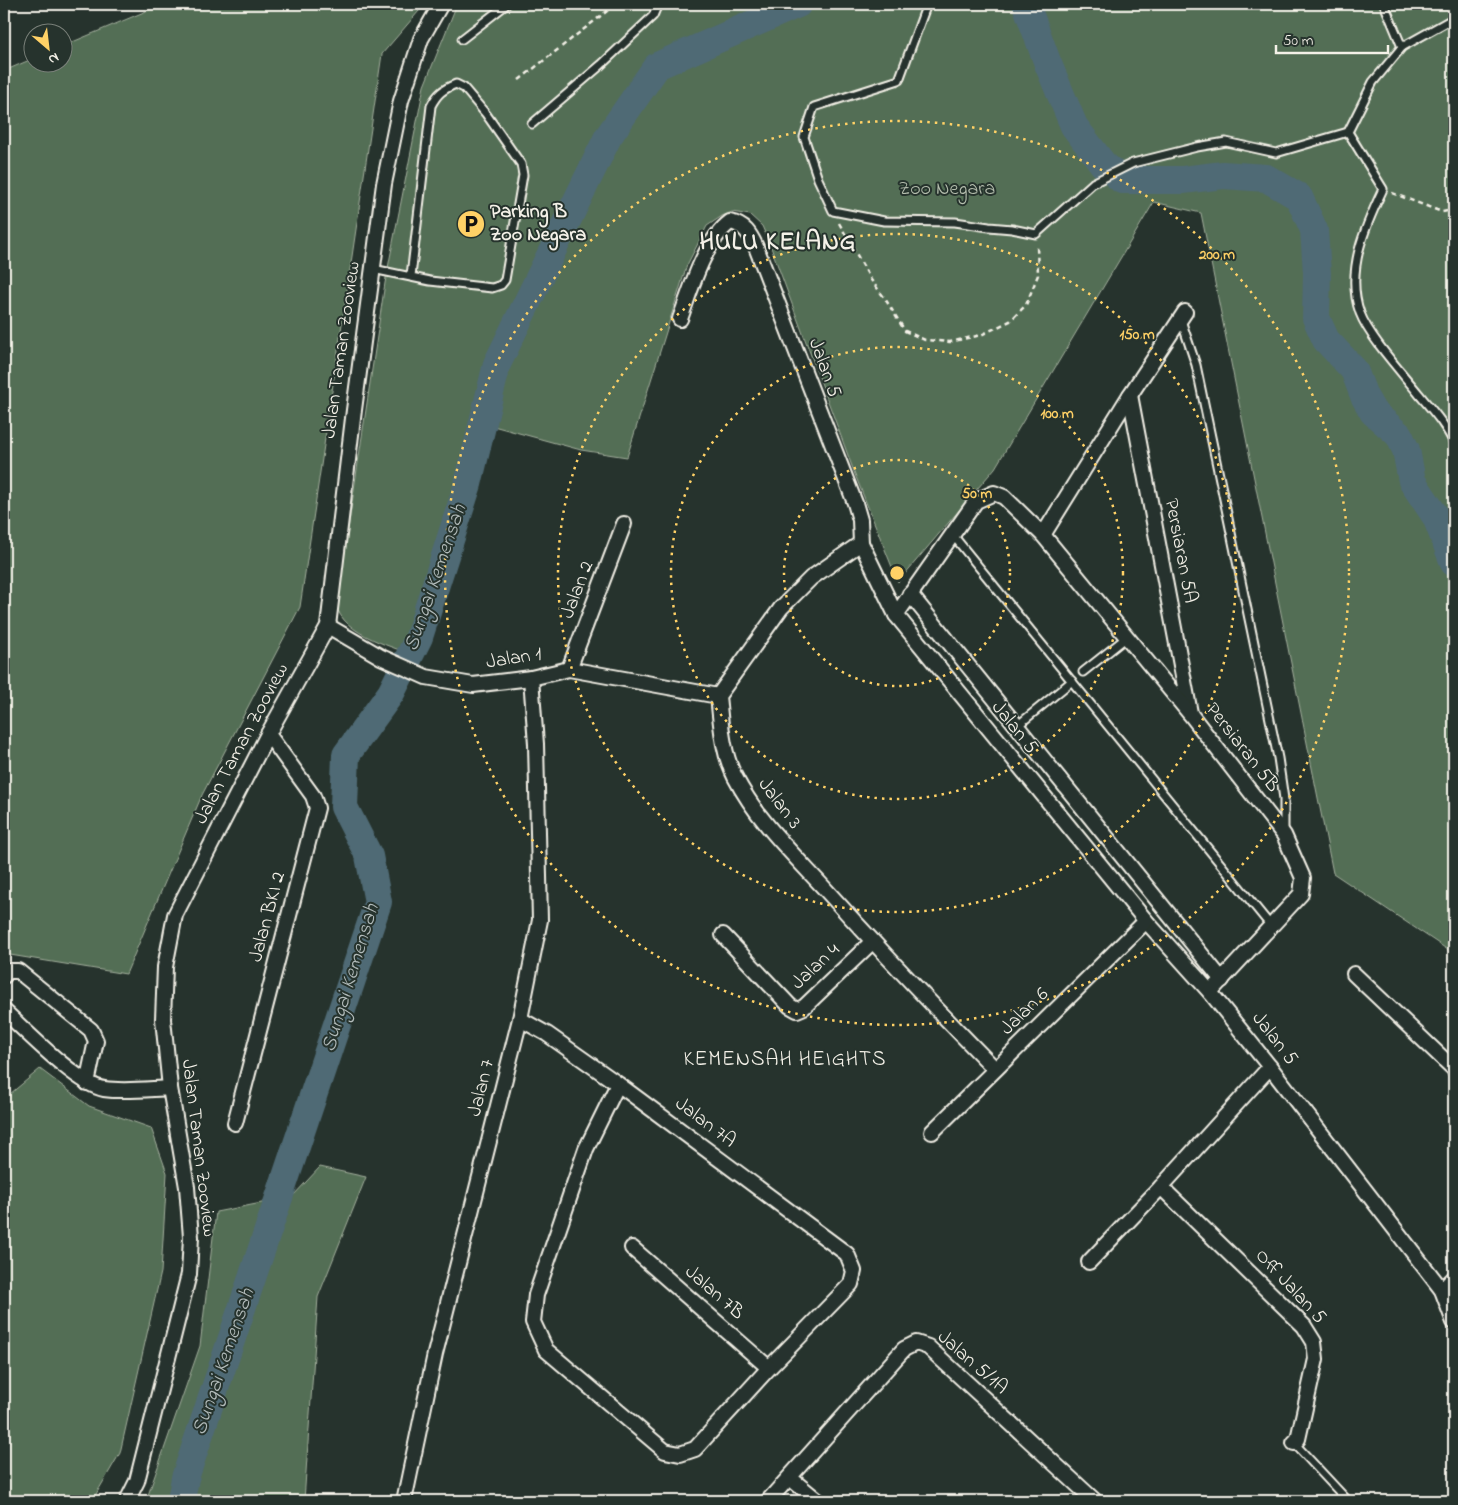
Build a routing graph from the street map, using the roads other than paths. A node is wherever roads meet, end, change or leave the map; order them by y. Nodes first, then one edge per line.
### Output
1 (441, 4) edge
2 (507, 4) edge
3 (658, 4) edge
4 (928, 4) edge
5 (1384, 4) edge
6 (1454, 18) edge
7 (462, 39) dead end
8 (1402, 47) junction
9 (532, 124) dead end
10 (1348, 132) junction
11 (373, 269) junction
12 (411, 276) junction
13 (1182, 315) joint
14 (680, 318) dead end
15 (1130, 395) junction
16 (1454, 443) edge
17 (624, 524) dead end
18 (952, 534) junction
19 (1043, 535) junction
20 (861, 543) junction
21 (910, 594) junction
22 (896, 615) junction
23 (328, 626) junction
24 (1127, 637) junction
25 (569, 669) junction
26 (1083, 672) dead end
27 (532, 678) junction
28 (1072, 681) junction
29 (718, 696) junction
30 (1190, 714) junction
31 (1017, 726) junction
32 (268, 734) junction
33 (1284, 835) junction
34 (1146, 922) junction
35 (1271, 926) junction
36 (723, 935) dead end
37 (872, 942) junction
38 (1354, 974) dead end
39 (4, 976) edge
40 (1222, 980) junction
41 (1210, 992) junction
42 (4, 1011) edge
43 (520, 1019) junction
44 (1270, 1067) junction
45 (1454, 1068) edge
46 (995, 1069) junction
47 (87, 1084) junction
48 (618, 1084) junction
49 (170, 1088) junction
50 (235, 1122) dead end
51 (932, 1132) dead end
52 (1161, 1187) junction
53 (632, 1248) dead end
54 (1089, 1262) dead end
55 (1454, 1278) edge
56 (1442, 1290) junction
57 (1454, 1322) edge
58 (769, 1368) junction
59 (1294, 1443) joint
60 (790, 1478) junction
61 (127, 1501) edge
62 (404, 1501) edge
63 (768, 1501) edge
64 (818, 1501) edge
65 (1095, 1501) edge
66 (1348, 1501) edge

1 - 11 street, Jalan Taman Zooview
2 - 7 lane
3 - 9 lane
4 - 10 lane
5 - 8 lane
6 - 8 lane
8 - 10 lane
10 - 16 lane
11 - 12 lane
11 - 23 street, Jalan Taman Zooview
12 - 12 lane
13 - 15 street
13 - 33 lane
14 - 20 street, Jalan 5
15 - 19 street
15 - 30 street, Persiaran 5A
17 - 25 street, Jalan 2
18 - 19 street
18 - 21 street
18 - 28 lane
19 - 24 street, Persiaran 5B
20 - 22 street, Jalan 5
20 - 29 street
21 - 22 street
21 - 31 street, Jalan 5
22 - 34 street, Jalan 5
23 - 27 street, Jalan 1
23 - 32 street, Jalan Taman Zooview
24 - 26 lane
24 - 30 street, Persiaran 5B
25 - 27 street, Jalan 1
25 - 29 street, Jalan 1
27 - 43 street, Jalan 7
28 - 31 lane
28 - 35 lane
29 - 37 street, Jalan 3
30 - 33 street, Persiaran 5B
31 - 40 street, Jalan 5
32 - 49 street, Jalan Taman Zooview
32 - 50 street, Jalan BKI 2
33 - 35 street, Persiaran 5B
34 - 41 street, Jalan 5
34 - 46 street, Jalan 6
35 - 40 street, Persiaran 5B
36 - 37 street, Jalan 4
37 - 46 street, Jalan 3
38 - 45 street
39 - 47 street
40 - 41 street, Persiaran 5B
41 - 44 street, Jalan 5
42 - 47 street
43 - 48 street, Jalan 7A
43 - 62 street, Jalan 7
44 - 52 street
44 - 56 street, Jalan 5
46 - 51 street, Jalan 6
47 - 49 street
48 - 58 street, Jalan 7A
48 - 58 street
49 - 61 street, Jalan Taman Zooview
52 - 54 street
52 - 59 street, Off Jalan 5
53 - 58 street, Jalan 7B
55 - 56 street
56 - 57 street, Jalan 5
59 - 66 lane
60 - 63 street, Jalan 5/1A
60 - 64 street
60 - 65 street, Jalan 5/1A

